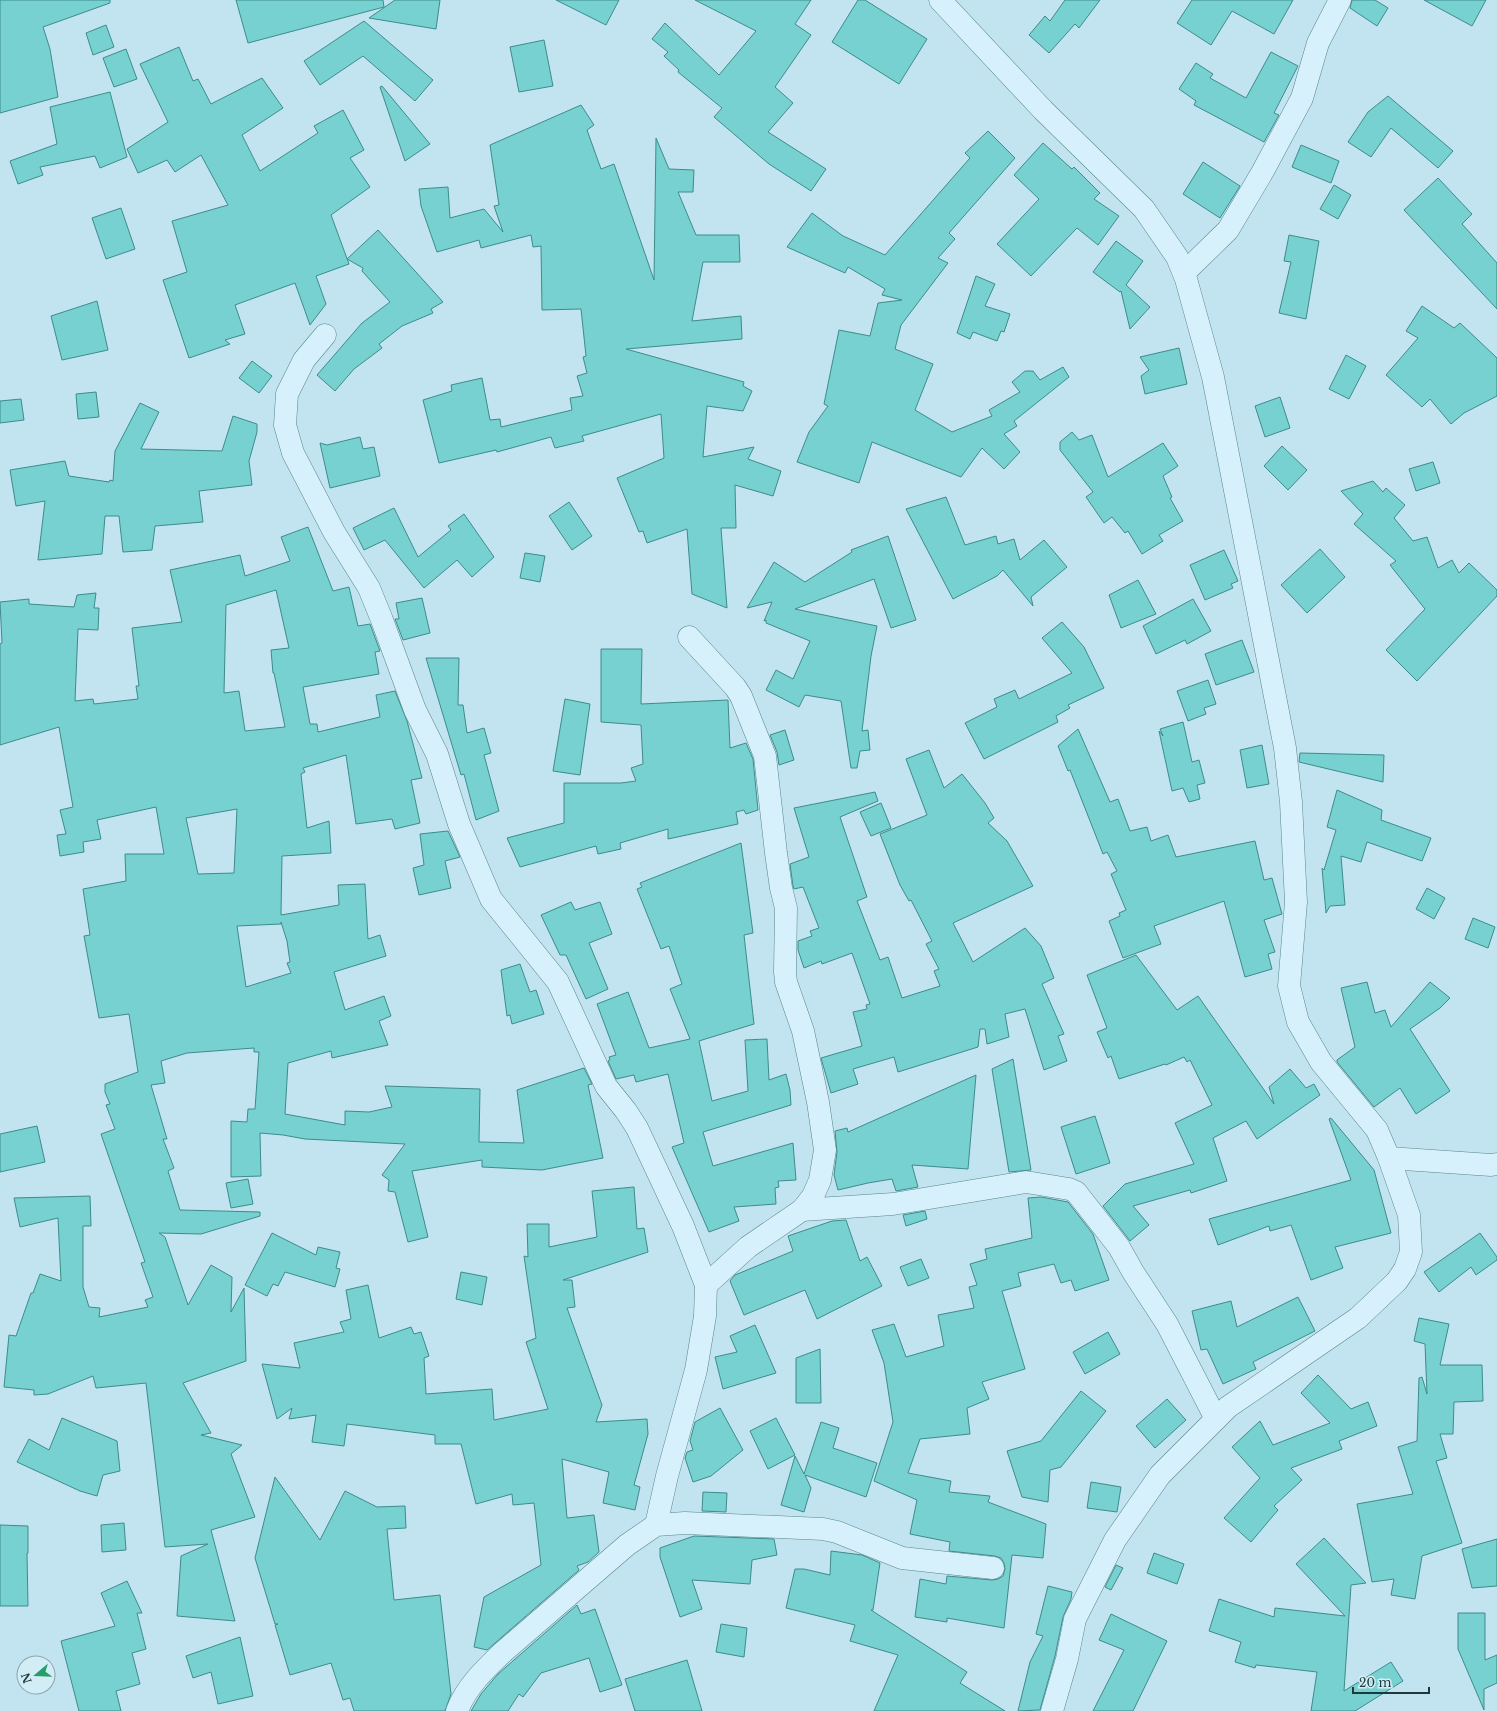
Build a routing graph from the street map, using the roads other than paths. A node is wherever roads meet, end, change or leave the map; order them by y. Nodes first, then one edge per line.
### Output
1 (940, 0) edge
2 (1340, 0) edge
3 (1184, 273) junction
4 (326, 335) dead end
5 (689, 637) dead end
6 (1389, 1158) junction
7 (1497, 1164) edge
8 (802, 1210) junction
9 (706, 1285) junction
10 (1216, 1419) junction
11 (656, 1525) junction
12 (993, 1568) dead end
13 (457, 1711) edge
14 (1052, 1711) edge

1 - 3 street
2 - 3 street
3 - 6 street
4 - 9 street
5 - 8 street
6 - 7 street
6 - 10 street
8 - 9 street
8 - 10 street
9 - 11 street
10 - 14 street
11 - 12 street
11 - 13 street

